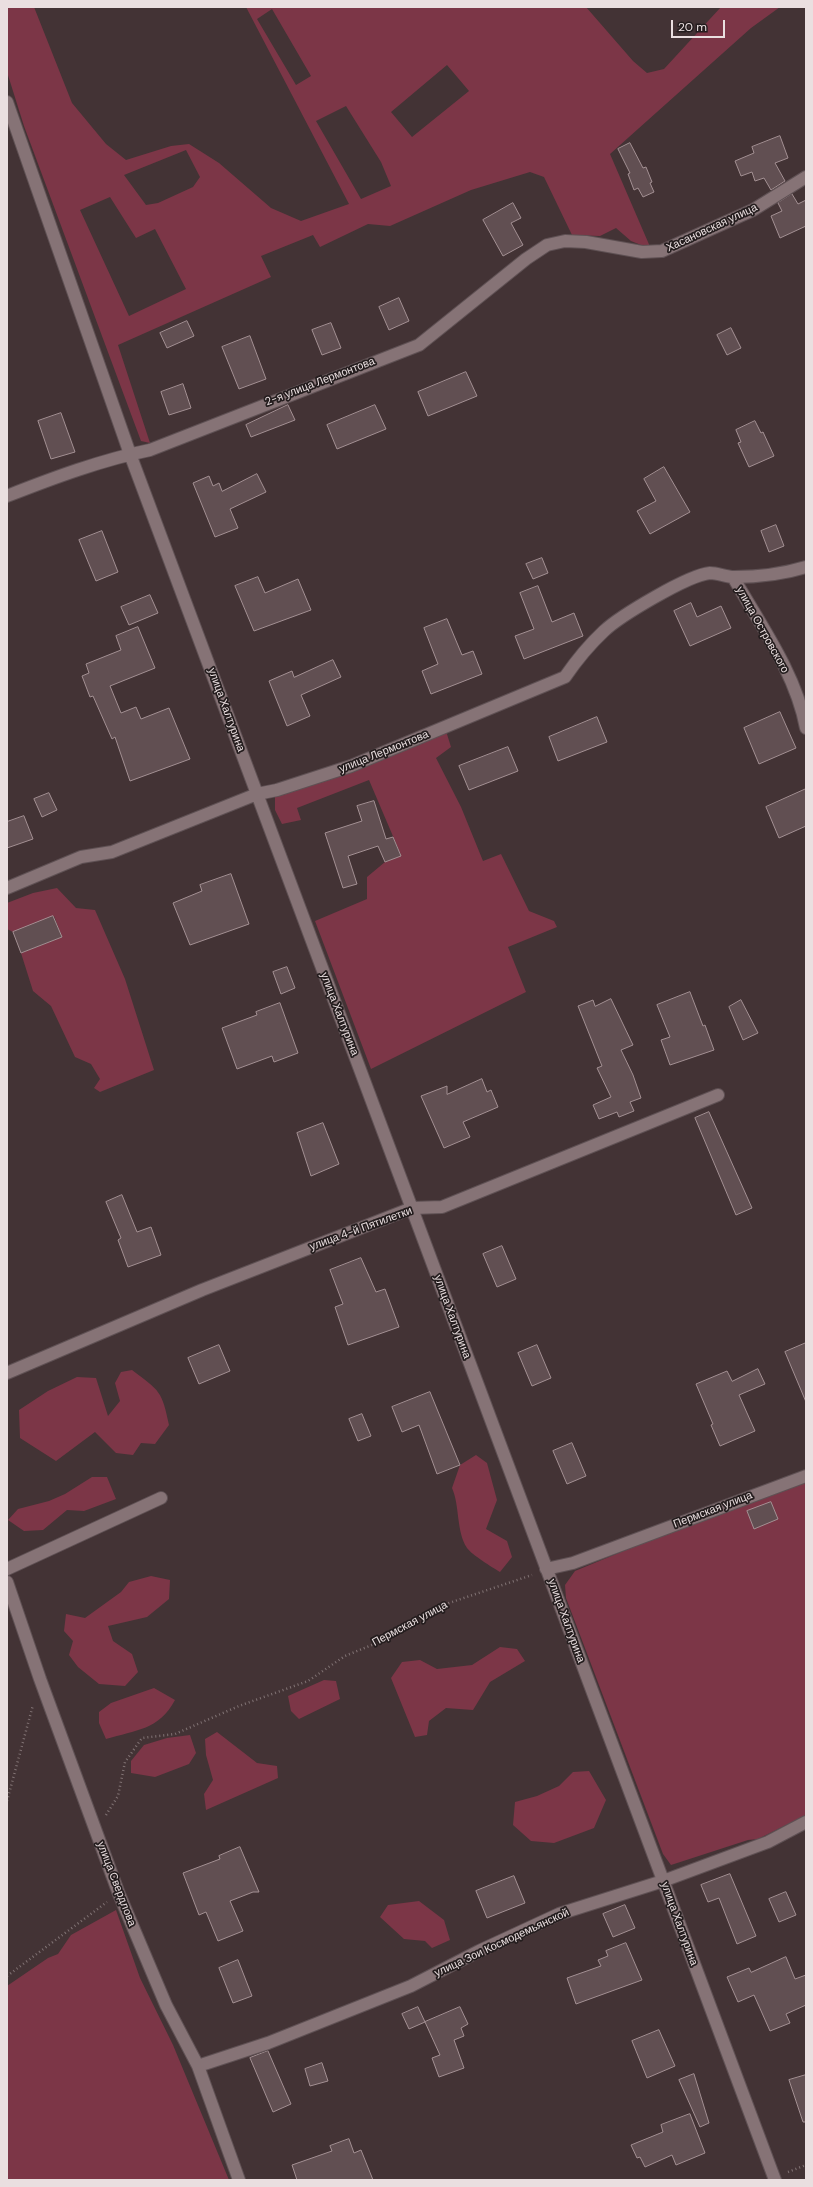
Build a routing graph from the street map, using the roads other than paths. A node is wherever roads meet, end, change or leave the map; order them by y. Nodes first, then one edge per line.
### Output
1 (7, 102) edge
2 (806, 177) edge
3 (611, 246) joint
4 (130, 454) junction
5 (7, 496) edge
6 (806, 567) edge
7 (733, 577) junction
8 (806, 728) edge
9 (257, 794) junction
10 (7, 888) edge
11 (718, 1095) dead end
12 (412, 1208) junction
13 (7, 1373) edge
14 (806, 1476) edge
15 (161, 1498) dead end
16 (7, 1569) edge
17 (546, 1569) junction
18 (7, 1582) edge
19 (806, 1822) edge
20 (663, 1881) junction
21 (198, 2066) junction
22 (240, 2180) edge
23 (775, 2180) edge

1 - 4 street, улица Халтурина
2 - 3 street, Хасановская улица
3 - 4 street, 2-я улица Лермонтова
4 - 5 street, 2-я улица Лермонтова
4 - 9 street, улица Халтурина
6 - 7 street, улица Лермонтова
7 - 8 street, улица Островского
7 - 9 street, улица Лермонтова
9 - 10 street, улица Лермонтова
9 - 12 street, улица Халтурина
11 - 12 street, улица 4-й Пятилетки
12 - 13 street, улица 4-й Пятилетки
12 - 17 street, улица Халтурина
14 - 17 street, Пермская улица
15 - 16 street
17 - 20 street, улица Халтурина
18 - 21 street, улица Свердлова
19 - 20 street, улица Зои Космодемьянской
20 - 21 street, улица Зои Космодемьянской
20 - 23 street, улица Халтурина
21 - 22 street, улица Свердлова

